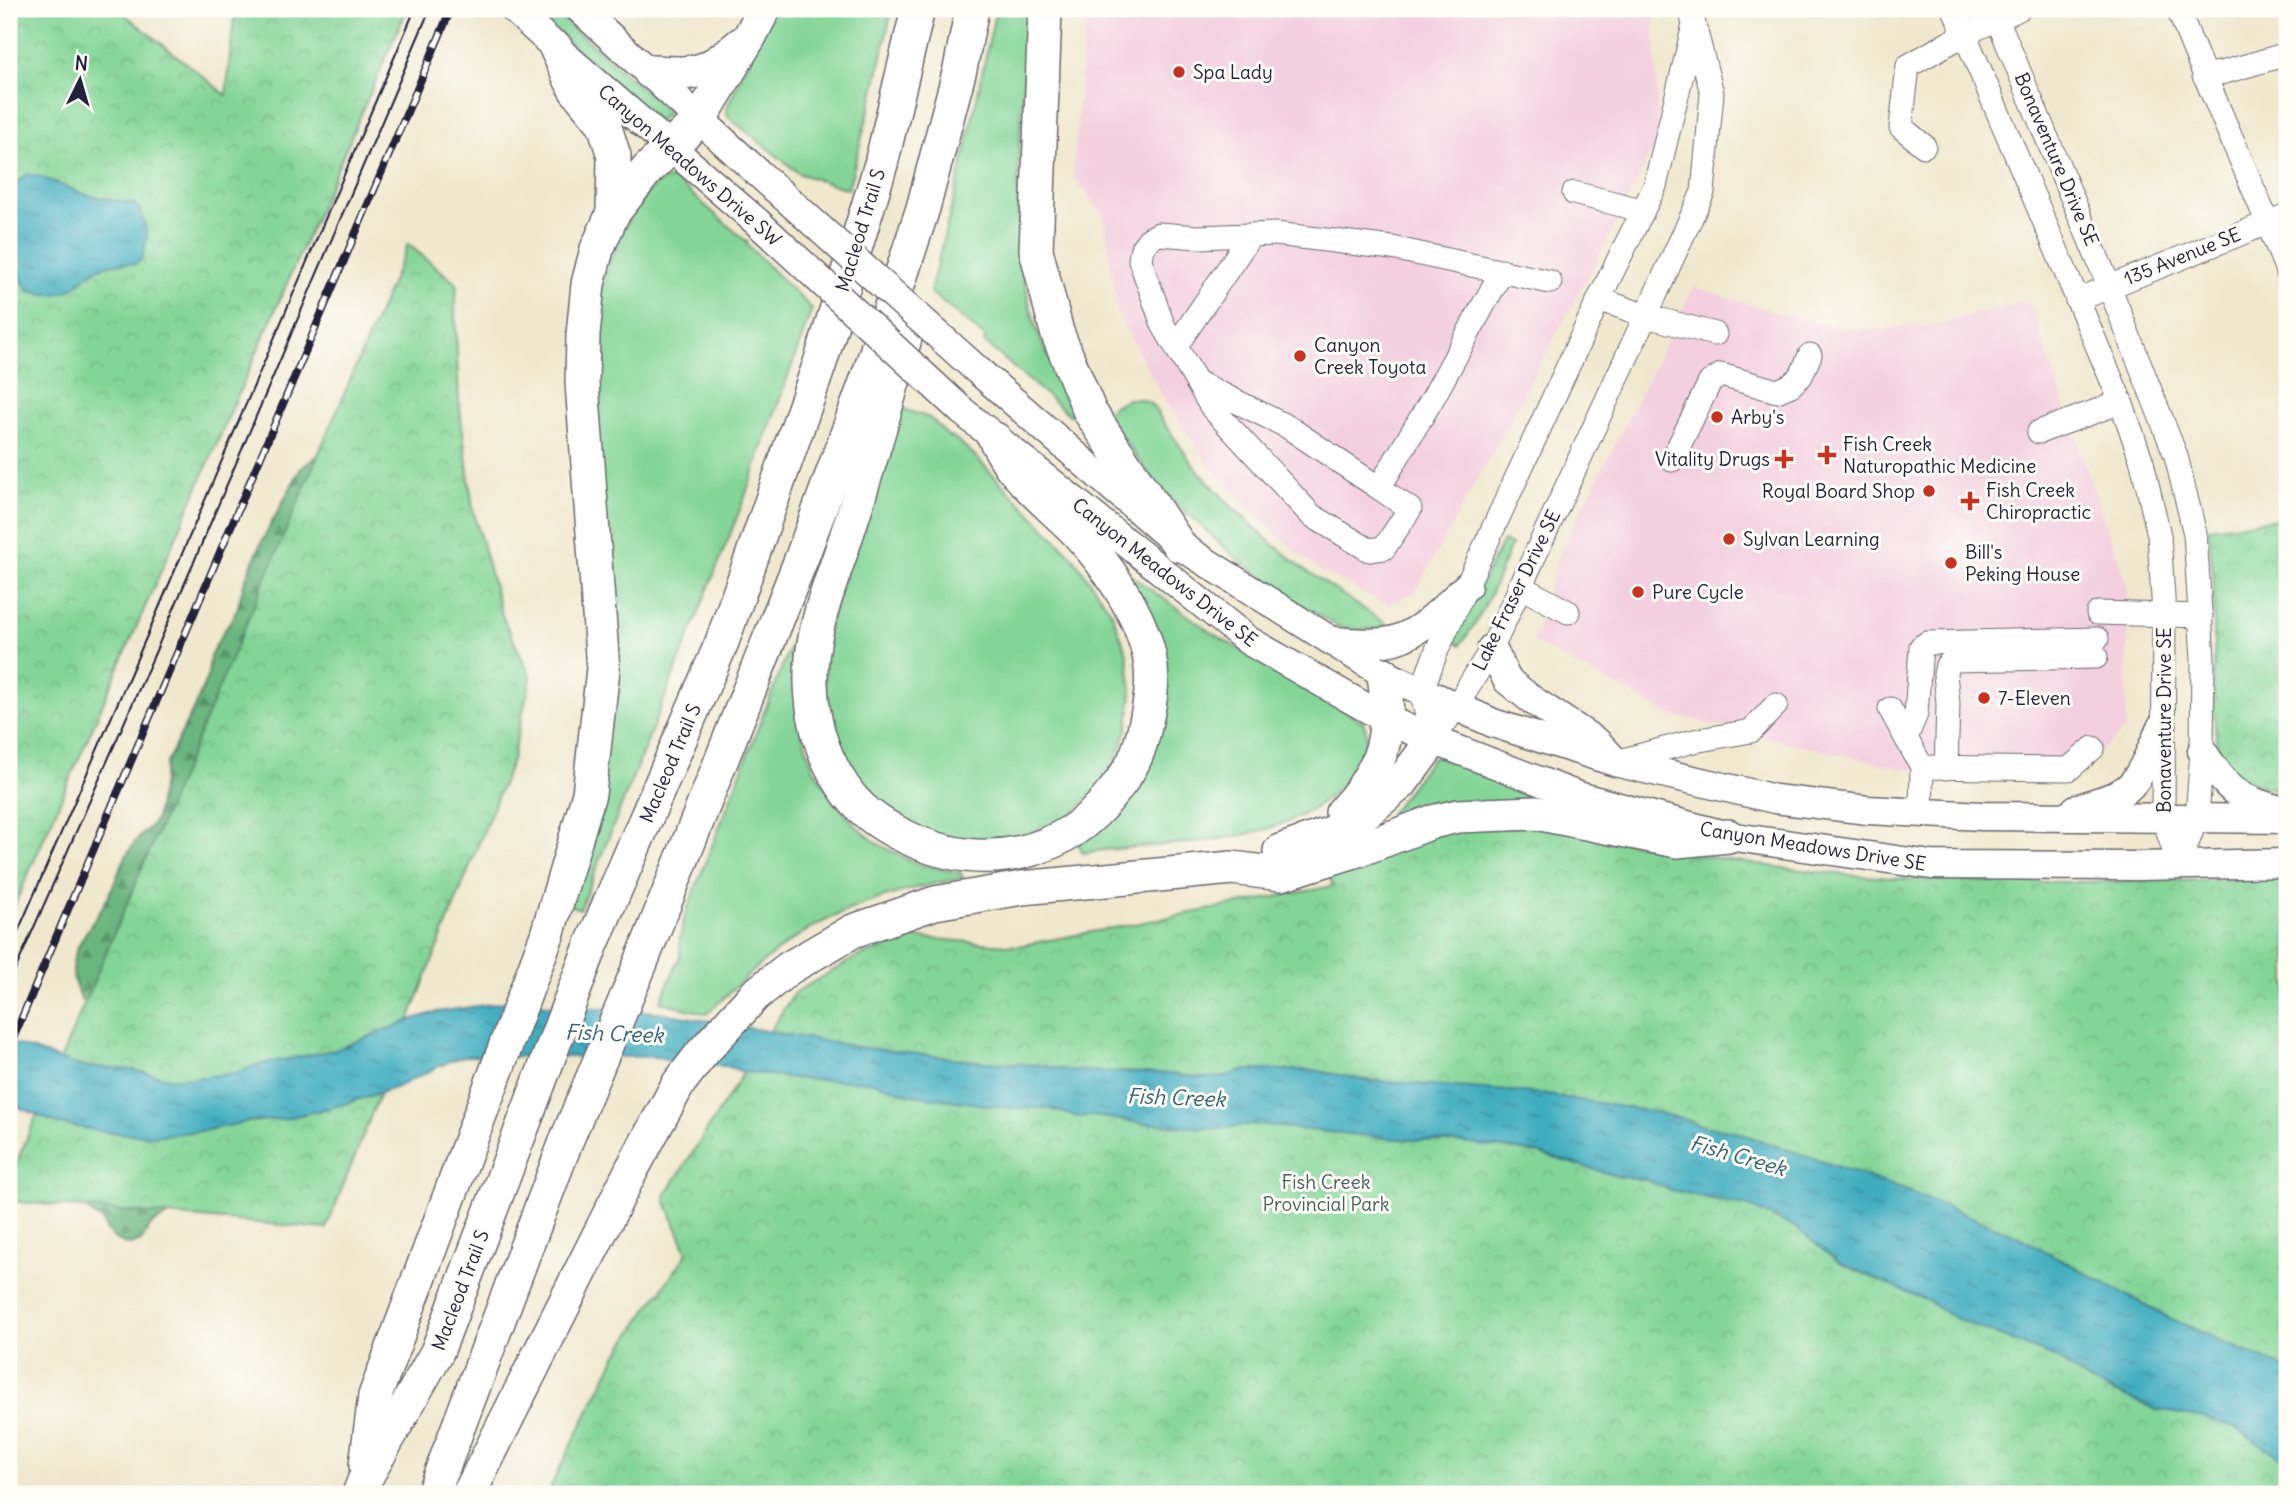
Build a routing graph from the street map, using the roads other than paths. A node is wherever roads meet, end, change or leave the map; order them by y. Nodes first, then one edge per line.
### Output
1 (514, 9) edge
2 (580, 9) edge
3 (918, 9) edge
4 (972, 9) edge
5 (1045, 9) edge
6 (1954, 9) edge
7 (2178, 9) edge
8 (2003, 12) edge
9 (1692, 17) edge
10 (757, 22) edge
11 (1965, 34) junction
12 (556, 48) junction
13 (2287, 54) edge
14 (650, 72) junction
15 (2204, 76) junction
16 (699, 119) junction
17 (1924, 146) dead end
18 (670, 147) junction
19 (1574, 194) dead end
20 (923, 208) junction
21 (612, 213) junction
22 (1642, 213) junction
23 (2278, 218) edge
24 (1251, 235) junction
25 (1502, 271) junction
26 (2287, 271) edge
27 (881, 282) joint
28 (1550, 282) dead end
29 (2109, 286) junction
30 (1599, 299) junction
31 (2077, 300) junction
32 (1646, 316) junction
33 (865, 321) joint
34 (1715, 334) dead end
35 (1176, 346) junction
36 (1810, 355) dead end
37 (1197, 382) junction
38 (2120, 402) junction
39 (2039, 432) dead end
40 (995, 439) junction
41 (1672, 460) dead end
42 (1379, 488) junction
43 (1179, 545) junction
44 (1467, 586) junction
45 (1519, 586) junction
46 (1568, 612) dead end
47 (2098, 613) dead end
48 (2164, 614) junction
49 (2201, 616) junction
50 (1335, 641) junction
51 (1492, 648) junction
52 (1384, 674) junction
53 (1421, 692) junction
54 (1776, 705) dead end
55 (1456, 707) junction
56 (1890, 709) dead end
57 (1386, 719) junction
58 (2162, 726) junction
59 (1906, 738) junction
60 (1433, 740) junction
61 (2093, 748) dead end
62 (2202, 751) junction
63 (1615, 762) junction
64 (1922, 768) junction
65 (1947, 768) junction
66 (2287, 812) edge
67 (1921, 813) junction
68 (2057, 816) junction
69 (2163, 817) junction
70 (2197, 817) junction
71 (2287, 819) edge
72 (1728, 836) junction
73 (1319, 838) junction
74 (2287, 863) edge
75 (2179, 865) junction
76 (1232, 868) junction
77 (361, 1488) edge
78 (433, 1494) edge
79 (469, 1494) edge

1 - 12 main road, Canyon Meadows Drive SW
2 - 14 main road, Canyon Meadows Drive SW
3 - 77 highway, Macleod Trail S
4 - 20 highway
5 - 43 highway
6 - 11 street, Bonaventure Drive SE
7 - 15 street
8 - 11 street
8 - 29 street, Bonaventure Drive SE
9 - 22 street, Lake Fraser Drive SE
9 - 32 street, Lake Fraser Drive SE
10 - 14 highway
10 - 16 highway
11 - 17 street
11 - 31 street, Bonaventure Drive SE
12 - 18 main road, Canyon Meadows Drive SW
12 - 21 highway
13 - 15 street
14 - 16 main road, Canyon Meadows Drive SW
15 - 23 street
16 - 18 highway
16 - 27 main road, Canyon Meadows Drive SW, bridge
18 - 21 highway
18 - 33 main road, Canyon Meadows Drive SW, bridge
19 - 22 street
20 - 40 highway
20 - 78 highway
21 - 77 highway
22 - 30 street, Lake Fraser Drive SE
23 - 26 street
23 - 29 street, 135 Avenue SE
24 - 25 street
24 - 35 street
24 - 35 street
25 - 28 street
25 - 42 street
27 - 43 main road, Canyon Meadows Drive SE, bridge
29 - 31 street, 135 Avenue SE
29 - 49 street, Bonaventure Drive SE
30 - 32 street
30 - 44 street, Lake Fraser Drive SE
31 - 38 street, Bonaventure Drive SE
32 - 34 street
32 - 45 street, Lake Fraser Drive SE
33 - 40 main road, Canyon Meadows Drive SE, bridge
35 - 37 street
36 - 41 street
37 - 42 street
37 - 42 street
38 - 39 street
38 - 48 street, Bonaventure Drive SE
40 - 57 main road, Canyon Meadows Drive SE
43 - 50 main road, Canyon Meadows Drive SE
44 - 50 main road
44 - 53 street, Lake Fraser Drive SE
45 - 46 street
45 - 51 street, Lake Fraser Drive SE
47 - 48 street
48 - 49 street
48 - 58 street, Bonaventure Drive SE
49 - 62 street, Bonaventure Drive SE
50 - 52 main road, Canyon Meadows Drive SE
51 - 55 street, Lake Fraser Drive SE
51 - 63 main road
52 - 53 main road, Canyon Meadows Drive SE
52 - 57 highway
53 - 55 main road, Canyon Meadows Drive SE
53 - 60 street
54 - 63 street
55 - 60 street, Lake Fraser Drive SE
55 - 63 main road, Canyon Meadows Drive SE
56 - 59 street
57 - 60 main road, Canyon Meadows Drive SE
57 - 73 highway
58 - 68 main road
58 - 69 street, Bonaventure Drive SE
59 - 64 street
59 - 65 street
60 - 72 main road, Canyon Meadows Drive SE
60 - 73 highway
61 - 65 street
62 - 66 main road
62 - 70 street, Bonaventure Drive SE
63 - 67 main road, Canyon Meadows Drive SE
64 - 65 street
64 - 67 street
67 - 68 main road, Canyon Meadows Drive SE
68 - 69 main road, Canyon Meadows Drive SE
69 - 70 main road, Canyon Meadows Drive SE
69 - 75 street, Bonaventure Drive SE
70 - 71 main road, Canyon Meadows Drive SE
70 - 75 street, Bonaventure Drive SE
72 - 75 main road, Canyon Meadows Drive SE
72 - 76 highway
73 - 76 highway
74 - 75 main road, Canyon Meadows Drive SE
76 - 79 highway

